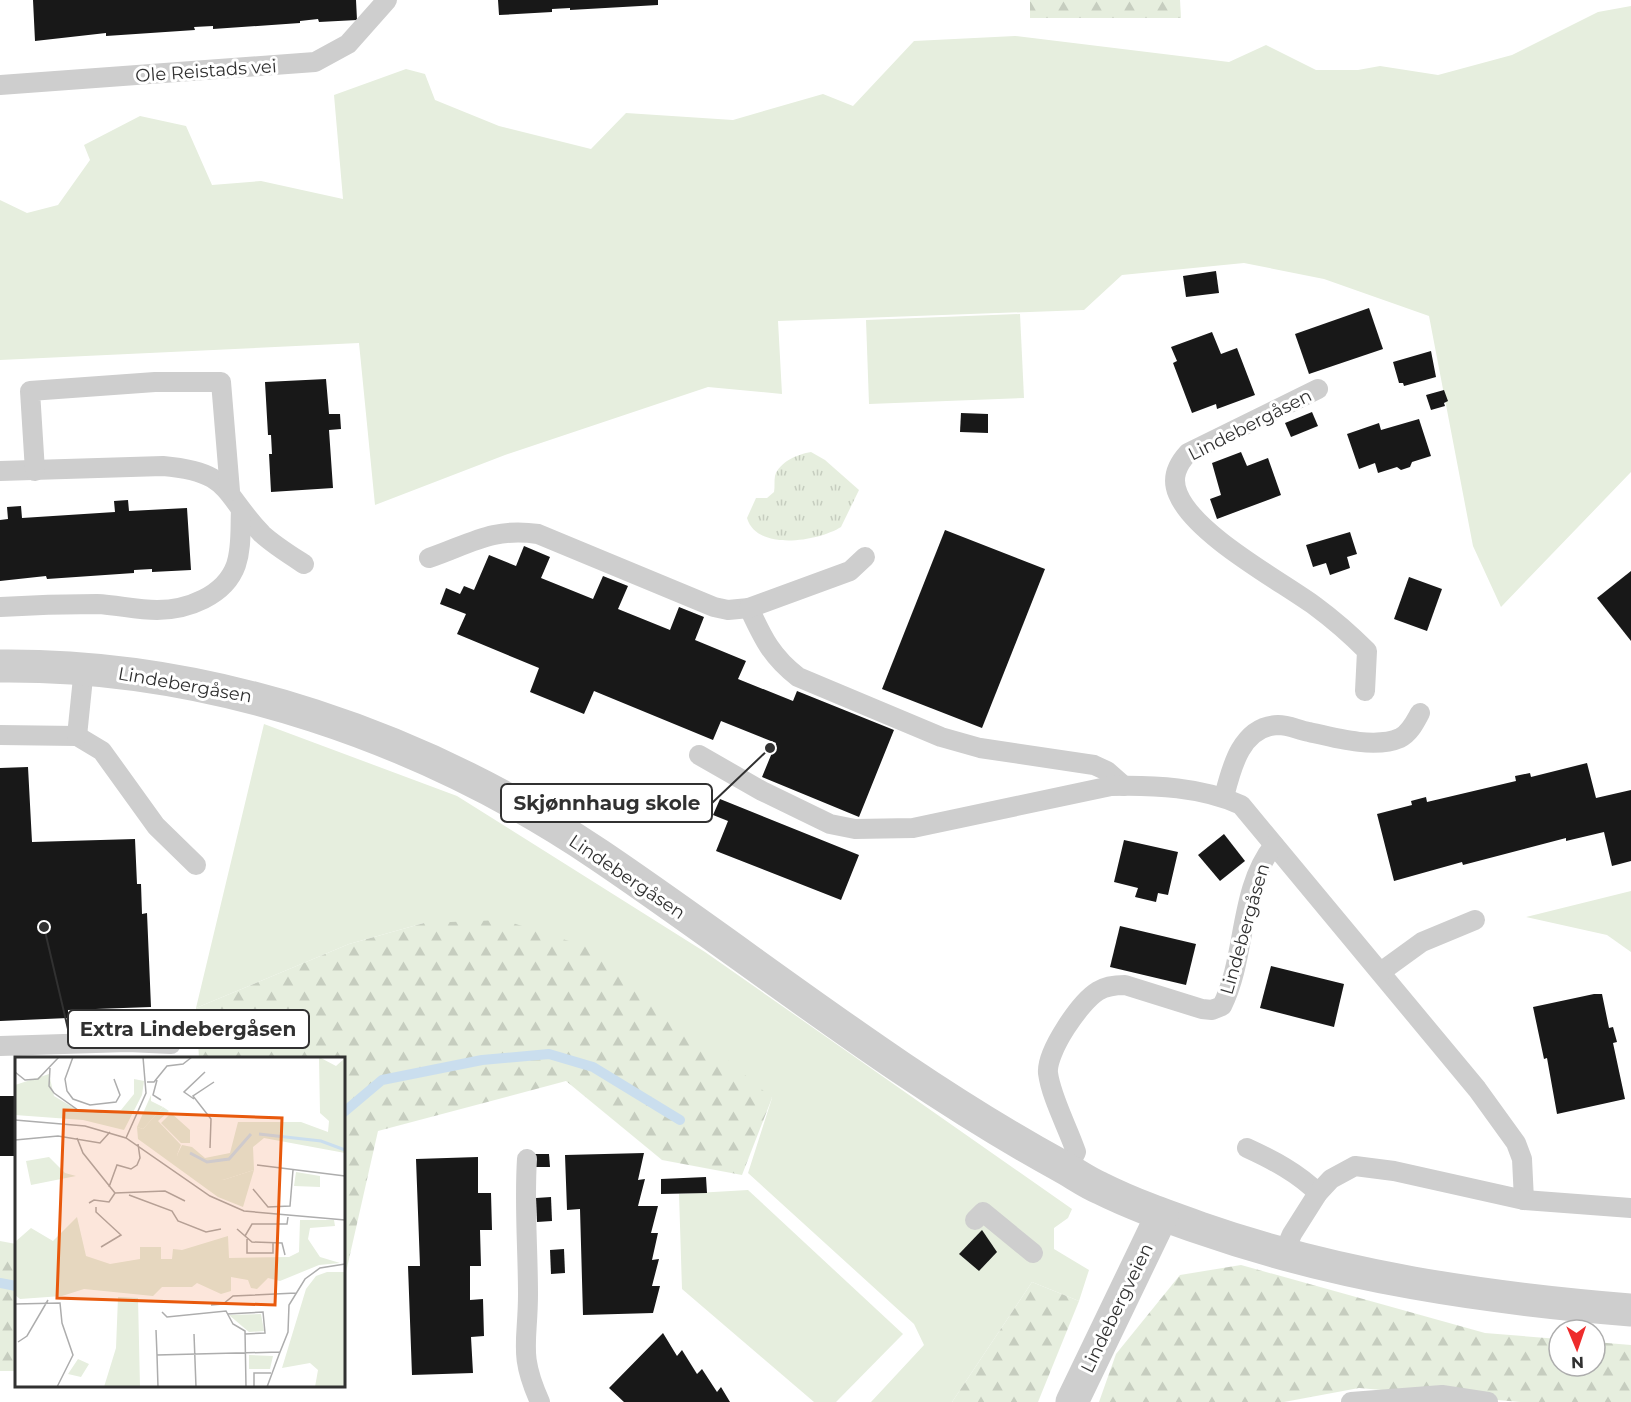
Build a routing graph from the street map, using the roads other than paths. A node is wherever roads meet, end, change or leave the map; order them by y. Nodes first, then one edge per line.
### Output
1 (387, 0) edge
2 (0, 85) edge
3 (1318, 389) dead end
4 (0, 471) edge
5 (35, 471) junction
6 (230, 491) junction
7 (241, 510) junction
8 (865, 557) dead end
9 (429, 558) dead end
10 (304, 564) dead end
11 (0, 607) edge
12 (748, 608) junction
13 (0, 666) edge
14 (84, 668) junction
15 (1365, 691) dead end
16 (1420, 713) dead end
17 (0, 735) edge
18 (77, 736) junction
19 (699, 755) dead end
20 (1124, 786) junction
21 (1224, 797) junction
22 (1274, 845) junction
23 (196, 865) dead end
24 (1475, 920) dead end
25 (1382, 971) junction
26 (171, 1044) dead end
27 (0, 1046) edge
28 (1247, 1148) dead end
29 (526, 1159) dead end
30 (1067, 1169) junction
31 (1318, 1193) junction
32 (1524, 1200) junction
33 (1631, 1208) edge
34 (1162, 1215) junction
35 (975, 1220) dead end
36 (1033, 1253) dead end
37 (1283, 1255) junction
38 (1631, 1310) edge
39 (540, 1402) edge
40 (1072, 1402) edge
41 (1351, 1402) edge
42 (1488, 1402) edge

1 - 2 lane, Ole Reistads vei
3 - 15 lane, Lindebergåsen
4 - 5 lane
5 - 6 lane
5 - 6 lane
6 - 7 lane
7 - 10 lane
7 - 11 lane
8 - 12 lane
9 - 12 lane
12 - 20 lane
13 - 14 street, Lindebergåsen
14 - 18 lane
14 - 30 street, Lindebergåsen
16 - 21 lane
17 - 18 lane
18 - 23 lane
19 - 20 lane
20 - 21 lane
21 - 22 lane, Lindebergåsen
22 - 25 lane, Lindebergåsen
22 - 30 lane, Lindebergåsen
24 - 25 lane
25 - 32 lane, Lindebergåsen
26 - 27 lane
28 - 31 lane
29 - 39 lane
30 - 34 street, Lindebergåsen
31 - 32 lane
31 - 37 lane
32 - 33 lane
34 - 37 street, Lindebergåsen
34 - 40 street, Lindebergveien
35 - 36 lane
37 - 38 street, Lindebergåsen
41 - 42 lane

